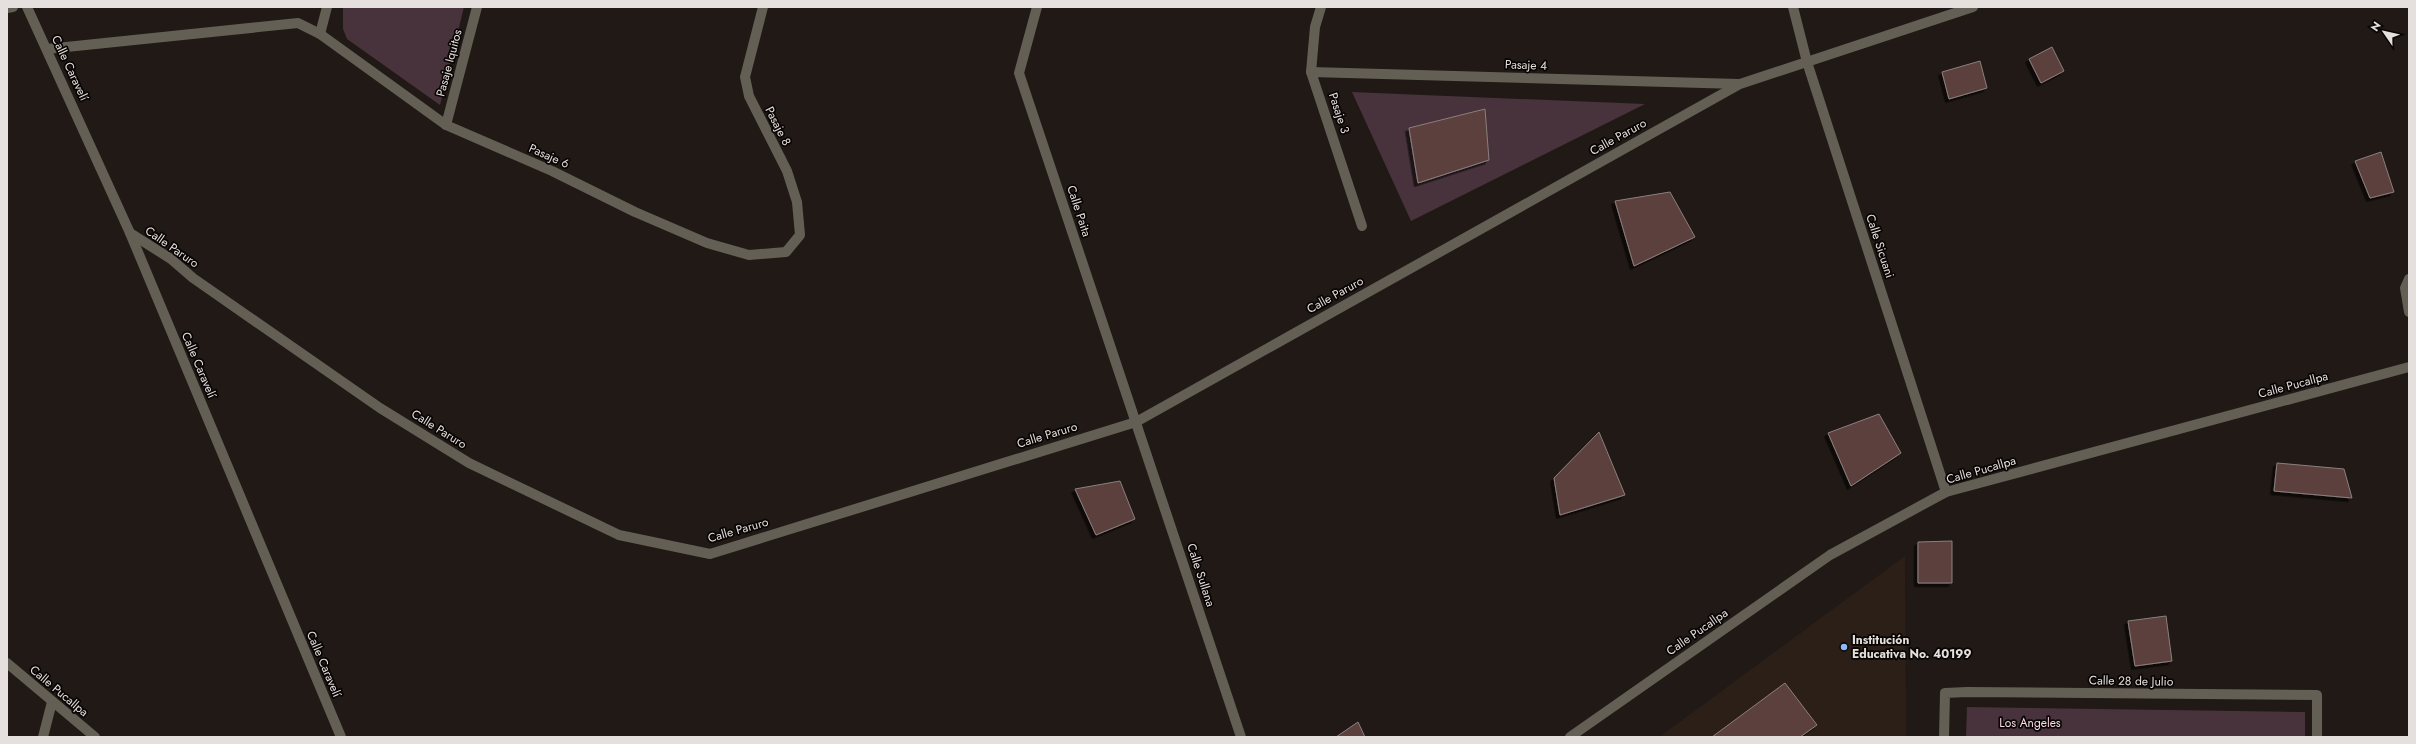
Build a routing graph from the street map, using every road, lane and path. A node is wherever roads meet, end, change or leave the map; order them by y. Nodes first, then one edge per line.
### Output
1 (13, 7) edge
2 (27, 7) edge
3 (328, 7) edge
4 (477, 7) edge
5 (763, 7) edge
6 (1037, 7) edge
7 (1321, 7) edge
8 (1793, 7) edge
9 (1973, 7) edge
10 (7, 8) edge
11 (320, 34) junction
12 (47, 49) junction
13 (1807, 62) junction
14 (1311, 72) junction
15 (1740, 84) junction
16 (446, 125) junction
17 (1362, 226) dead end
18 (130, 233) junction
19 (786, 252) joint
20 (2409, 279) edge
21 (2409, 312) edge
22 (2409, 367) edge
23 (1136, 422) junction
24 (1946, 492) junction
25 (7, 664) edge
26 (52, 702) junction
27 (43, 737) edge
28 (95, 737) edge
29 (341, 737) edge
30 (1241, 737) edge
31 (1570, 737) edge
32 (1944, 737) edge
33 (2317, 737) edge

1 - 10 street
2 - 12 street, Calle Caravelí
3 - 11 street
4 - 16 street, Pasaje Iquitos
5 - 19 street, Pasaje 8
6 - 23 street, Calle Paita
7 - 14 street, Pasaje 3
8 - 13 street, Calle Sicuani
9 - 13 street, Calle Paruro
11 - 12 street, Pasaje 6
11 - 16 street, Pasaje 6
12 - 18 street, Calle Caravelí
13 - 15 street, Calle Paruro
13 - 24 street, Calle Sicuani
14 - 15 street, Pasaje 4
14 - 17 street, Pasaje 3
15 - 23 street, Calle Paruro
16 - 19 street, Pasaje 6
18 - 23 street, Calle Paruro
18 - 29 street, Calle Caravelí
20 - 21 street
22 - 24 street, Calle Pucallpa
23 - 30 street, Calle Sullana
24 - 31 street, Calle Pucallpa
25 - 26 street, Calle Pucallpa
26 - 27 street
26 - 28 street, Calle Pucallpa
32 - 33 street, Calle 28 de Julio

